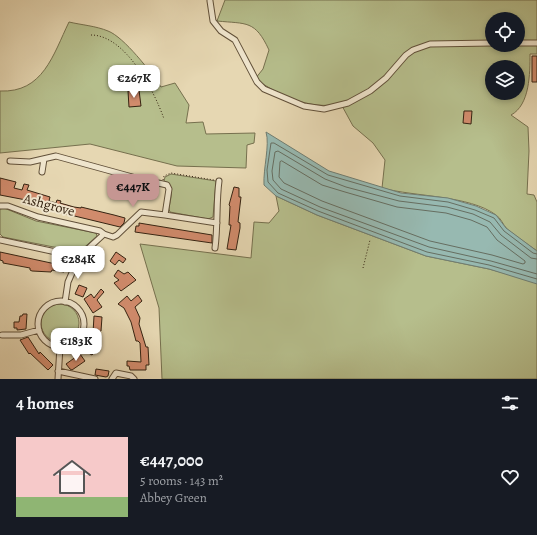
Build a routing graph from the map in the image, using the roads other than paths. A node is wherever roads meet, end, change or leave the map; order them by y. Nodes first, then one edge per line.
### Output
1 (210, 1) edge
2 (525, 43) edge
3 (537, 43) edge
4 (485, 44) edge
5 (44, 159) junction
6 (10, 161) dead end
7 (42, 172) dead end
8 (219, 181) road end
9 (0, 206) edge
10 (165, 214) junction
11 (217, 223) junction
12 (104, 234) junction
13 (0, 240) edge
14 (215, 248) dead end
15 (79, 257) junction
16 (65, 302) junction
17 (39, 330) junction
18 (2, 335) dead end
19 (60, 347) junction
20 (58, 371) junction
21 (58, 379) edge
22 (95, 379) edge
23 (112, 379) edge
24 (134, 379) edge

1 - 4 street
2 - 3 street
5 - 6 street
5 - 7 street
5 - 10 street
8 - 11 street
9 - 12 street, Ashgrove
10 - 11 street
10 - 12 street
11 - 14 street
12 - 15 street
13 - 15 street
15 - 16 street
16 - 17 street
16 - 19 street
17 - 18 street
17 - 19 street
19 - 20 street
20 - 21 street
20 - 22 street
23 - 24 street

